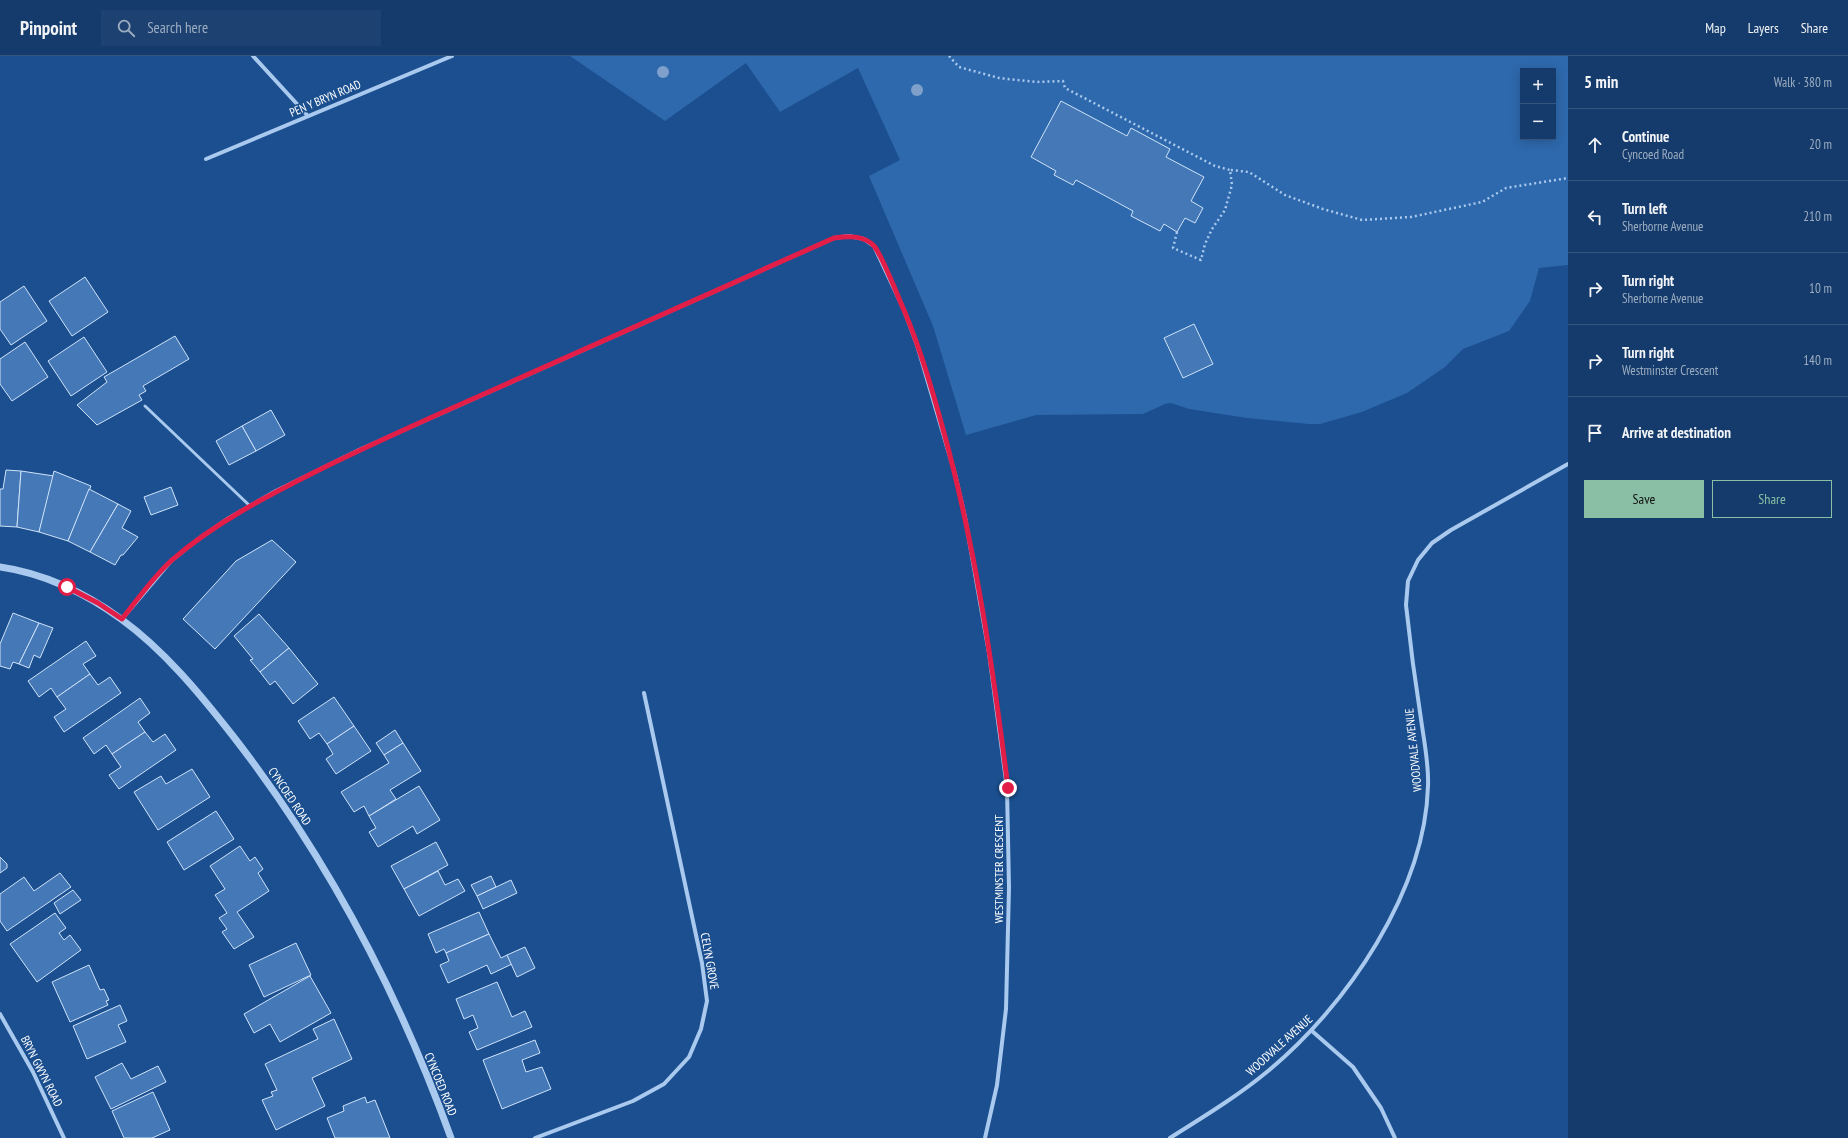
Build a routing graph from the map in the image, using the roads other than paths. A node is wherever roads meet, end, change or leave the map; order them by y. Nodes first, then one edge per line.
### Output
1 (253, 56) edge
2 (452, 56) edge
3 (308, 116) junction
4 (206, 159) dead end
5 (145, 406) dead end
6 (1568, 464) edge
7 (250, 506) junction
8 (0, 567) edge
9 (122, 619) junction
10 (644, 693) dead end
11 (0, 1014) edge
12 (1312, 1031) junction
13 (64, 1138) edge
14 (450, 1138) edge
15 (535, 1138) edge
16 (985, 1138) edge
17 (1170, 1138) edge
18 (1395, 1138) edge

1 - 3 street
2 - 3 street, PEN Y BRYN ROAD
3 - 4 street, PEN Y BRYN ROAD
5 - 7 lane
6 - 12 street, WOODVALE AVENUE
7 - 9 street
7 - 16 street, WESTMINSTER CRESCENT
8 - 9 street, CYNCOED ROAD
9 - 14 street, CYNCOED ROAD
10 - 15 street, CELYN GROVE
11 - 13 street, BRYN GWYN ROAD
12 - 17 street, WOODVALE AVENUE
12 - 18 street

